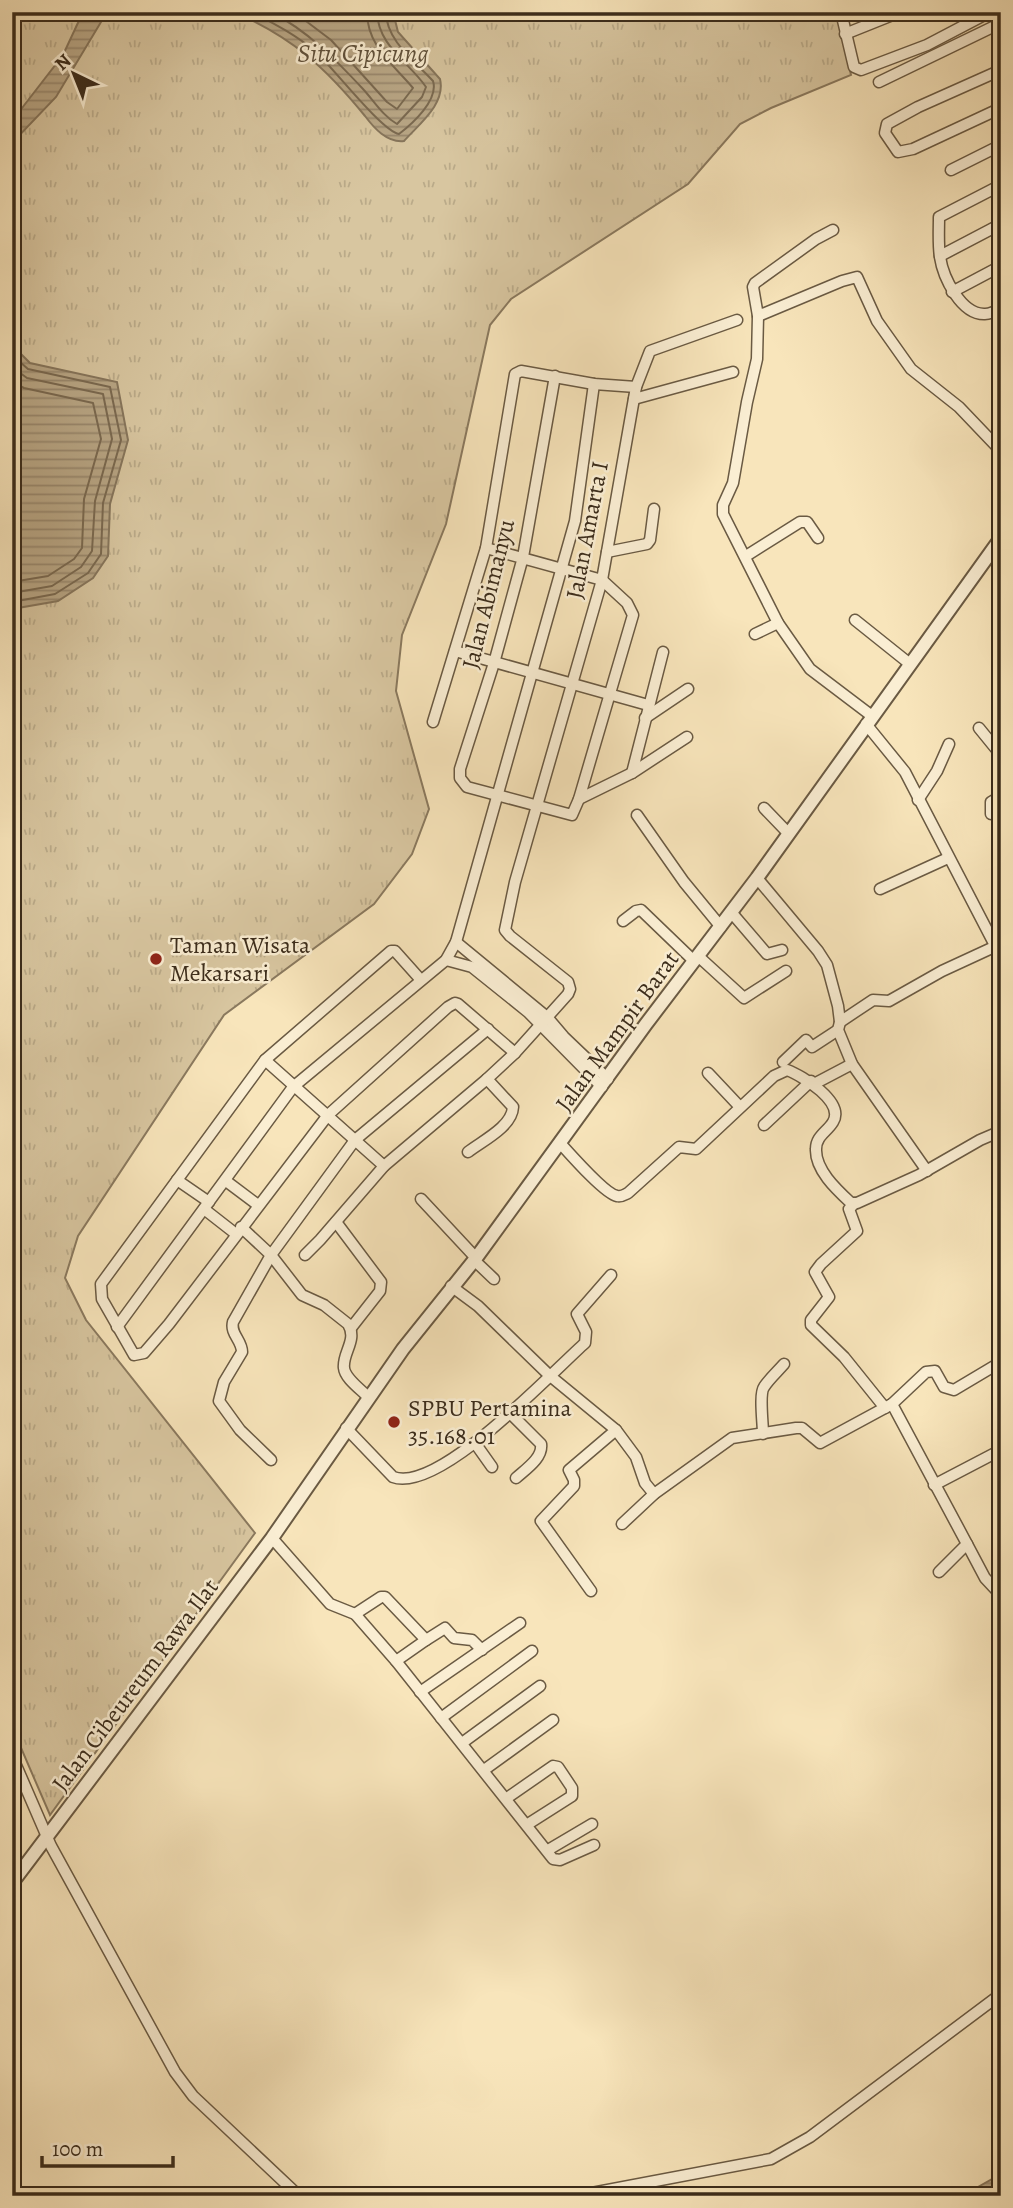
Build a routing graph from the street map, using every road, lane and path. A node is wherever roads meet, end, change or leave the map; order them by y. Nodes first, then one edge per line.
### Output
1 (841, 12) edge
2 (900, 12) edge
3 (990, 12) edge
4 (1001, 23) edge
5 (845, 34) junction
6 (1001, 70) edge
7 (879, 82) dead end
8 (1001, 108) edge
9 (1001, 145) edge
10 (951, 170) dead end
11 (1001, 185) edge
12 (1001, 224) edge
13 (833, 230) dead end
14 (940, 256) junction
15 (1001, 266) edge
16 (952, 292) junction
17 (1001, 308) edge
18 (758, 316) junction
19 (737, 320) dead end
20 (733, 372) dead end
21 (555, 376) junction
22 (594, 384) junction
23 (636, 387) junction
24 (634, 399) junction
25 (1001, 451) edge
26 (654, 509) dead end
27 (818, 538) dead end
28 (1001, 538) edge
29 (486, 548) junction
30 (607, 552) junction
31 (746, 555) junction
32 (523, 557) junction
33 (562, 568) junction
34 (602, 580) junction
35 (855, 620) dead end
36 (778, 623) junction
37 (755, 634) dead end
38 (455, 651) junction
39 (663, 652) dead end
40 (494, 663) junction
41 (910, 664) junction
42 (532, 673) junction
43 (571, 684) junction
44 (688, 689) dead end
45 (609, 694) junction
46 (648, 705) junction
47 (645, 719) junction
48 (869, 720) junction
49 (433, 722) dead end
50 (979, 728) dead end
51 (687, 737) dead end
52 (949, 744) dead end
53 (1001, 755) edge
54 (632, 773) junction
55 (496, 796) junction
56 (1001, 796) edge
57 (579, 799) junction
58 (918, 800) junction
59 (537, 807) junction
60 (764, 808) dead end
61 (991, 814) dead end
62 (637, 815) dead end
63 (789, 834) junction
64 (948, 858) junction
65 (757, 878) junction
66 (880, 890) dead end
67 (731, 912) junction
68 (623, 921) dead end
69 (720, 927) junction
70 (456, 942) junction
71 (994, 947) junction
72 (782, 950) dead end
73 (1001, 957) edge
74 (696, 959) junction
75 (446, 960) junction
76 (474, 963) junction
77 (786, 971) dead end
78 (420, 979) junction
79 (544, 1020) junction
80 (839, 1026) junction
81 (488, 1029) junction
82 (515, 1052) junction
83 (265, 1060) junction
84 (783, 1062) dead end
85 (852, 1065) junction
86 (708, 1073) dead end
87 (487, 1079) junction
88 (605, 1083) junction
89 (812, 1083) junction
90 (293, 1087) junction
91 (740, 1107) junction
92 (328, 1115) junction
93 (764, 1125) dead end
94 (1001, 1131) edge
95 (355, 1140) junction
96 (560, 1143) junction
97 (468, 1152) dead end
98 (384, 1166) junction
99 (927, 1171) junction
100 (177, 1180) junction
101 (226, 1181) junction
102 (421, 1199) dead end
103 (855, 1203) junction
104 (258, 1205) junction
105 (207, 1206) junction
106 (337, 1222) junction
107 (238, 1230) junction
108 (271, 1255) junction
109 (305, 1255) dead end
110 (475, 1259) junction
111 (611, 1275) dead end
112 (494, 1279) dead end
113 (451, 1286) junction
114 (117, 1327) junction
115 (351, 1328) junction
116 (1001, 1362) edge
117 (784, 1364) dead end
118 (549, 1375) junction
119 (369, 1398) junction
120 (889, 1406) junction
121 (512, 1415) junction
122 (346, 1428) junction
123 (616, 1430) junction
124 (764, 1434) junction
125 (475, 1443) junction
126 (1001, 1450) edge
127 (271, 1460) dead end
128 (492, 1467) dead end
129 (516, 1478) dead end
130 (934, 1485) junction
131 (654, 1494) junction
132 (622, 1524) dead end
133 (268, 1542) junction
134 (967, 1544) junction
135 (939, 1572) dead end
136 (591, 1591) dead end
137 (999, 1593) dead end
138 (355, 1614) junction
139 (520, 1623) dead end
140 (426, 1640) junction
141 (482, 1650) junction
142 (532, 1651) dead end
143 (397, 1661) junction
144 (540, 1686) dead end
145 (421, 1692) junction
146 (441, 1718) junction
147 (553, 1720) dead end
148 (462, 1743) junction
149 (12, 1756) edge
150 (484, 1770) junction
151 (506, 1798) junction
152 (528, 1824) junction
153 (592, 1824) dead end
154 (594, 1845) dead end
155 (52, 1846) junction
156 (548, 1850) junction
157 (12, 1883) edge
158 (1001, 1994) edge
159 (299, 2196) edge
160 (576, 2196) edge

1 - 5 street
2 - 5 street
3 - 5 street
4 - 7 street
6 - 8 street
9 - 10 street
11 - 14 street
12 - 14 street
13 - 18 street
14 - 16 street
15 - 16 street
16 - 17 street
18 - 25 street
18 - 31 street
19 - 23 street, Jalan Amarta I
20 - 24 street
21 - 22 street
21 - 29 street
21 - 32 street, Jalan Abimanyu
22 - 23 street
22 - 33 street
23 - 24 street, Jalan Amarta I
24 - 30 street, Jalan Amarta I
26 - 30 street
27 - 31 street
28 - 41 street, Jalan Mampir Barat
29 - 32 street
29 - 38 street
30 - 34 street, Jalan Amarta I
31 - 36 street
32 - 33 street
32 - 40 street, Jalan Abimanyu
33 - 34 street
33 - 42 street
34 - 43 street, Jalan Amarta I
34 - 45 street
35 - 41 street
36 - 37 street
36 - 48 street
38 - 40 street
38 - 49 street
39 - 46 street
40 - 42 street
40 - 55 street, Jalan Abimanyu
41 - 48 street, Jalan Mampir Barat
42 - 43 street
42 - 55 street
43 - 45 street
43 - 59 street, Jalan Amarta I
44 - 47 street
45 - 46 street
45 - 57 street
46 - 47 street
47 - 54 street
48 - 58 street
48 - 63 street, Jalan Mampir Barat
50 - 53 street
51 - 54 street
52 - 58 street
54 - 57 street
55 - 59 street
55 - 70 street
56 - 61 street
57 - 59 street
58 - 64 street
59 - 79 street, Jalan Amarta I
60 - 63 street
62 - 69 street
63 - 65 street, Jalan Mampir Barat
64 - 66 street
64 - 71 street
65 - 67 street, Jalan Mampir Barat
65 - 80 street
67 - 69 street, Jalan Mampir Barat
67 - 72 street
68 - 74 street
69 - 74 street, Jalan Mampir Barat
70 - 75 street
70 - 76 street
71 - 73 street
71 - 80 street
74 - 77 street
74 - 88 street, Jalan Mampir Barat
75 - 76 street
75 - 78 street
76 - 79 street
78 - 83 street
78 - 90 street
79 - 82 street
79 - 88 street
80 - 84 street
80 - 85 street
81 - 82 street
81 - 92 street
81 - 95 street
82 - 87 street
83 - 90 street
83 - 100 street
85 - 89 street
85 - 99 street
86 - 91 street
87 - 97 street
87 - 98 street
88 - 96 street, Jalan Mampir Barat
89 - 91 street
89 - 93 street
89 - 103 street
90 - 92 street
90 - 101 street
91 - 96 street
92 - 95 street
92 - 104 street
94 - 99 street
95 - 98 street
95 - 108 street
96 - 110 street, Jalan Mampir Barat
98 - 106 street
99 - 103 street
100 - 105 street
100 - 114 street
101 - 104 street
101 - 105 street
102 - 110 street
103 - 120 street
104 - 107 street
105 - 107 street
105 - 114 street
106 - 109 street
106 - 115 street
107 - 108 street
107 - 114 street
108 - 115 street
108 - 127 street
110 - 112 street
110 - 113 street, Jalan Mampir Barat
111 - 118 street
113 - 118 street
113 - 119 street, Jalan Mampir Barat
115 - 119 street
116 - 120 street
117 - 124 street
118 - 121 street
118 - 123 street
119 - 122 street, Jalan Mampir Barat
120 - 124 street
120 - 130 street
121 - 125 street
121 - 129 street
122 - 125 street
122 - 133 street, Jalan Mampir Barat
123 - 131 street
123 - 136 street
124 - 131 street
125 - 128 street
126 - 130 street
130 - 134 street
131 - 132 street
133 - 138 street
133 - 155 street, Jalan Cibeureum Rawa Ilat
134 - 135 street
134 - 137 street
138 - 140 street
138 - 143 street
139 - 141 street
140 - 141 street
140 - 143 street
141 - 145 street
142 - 146 street
143 - 145 street
144 - 148 street
145 - 146 street
146 - 148 street
147 - 150 street
148 - 150 street
149 - 155 street
150 - 151 street
151 - 152 street
151 - 152 street
152 - 156 street
153 - 156 street
154 - 156 street
155 - 157 street, Jalan Cibeureum Rawa Ilat
155 - 159 street
158 - 160 street

